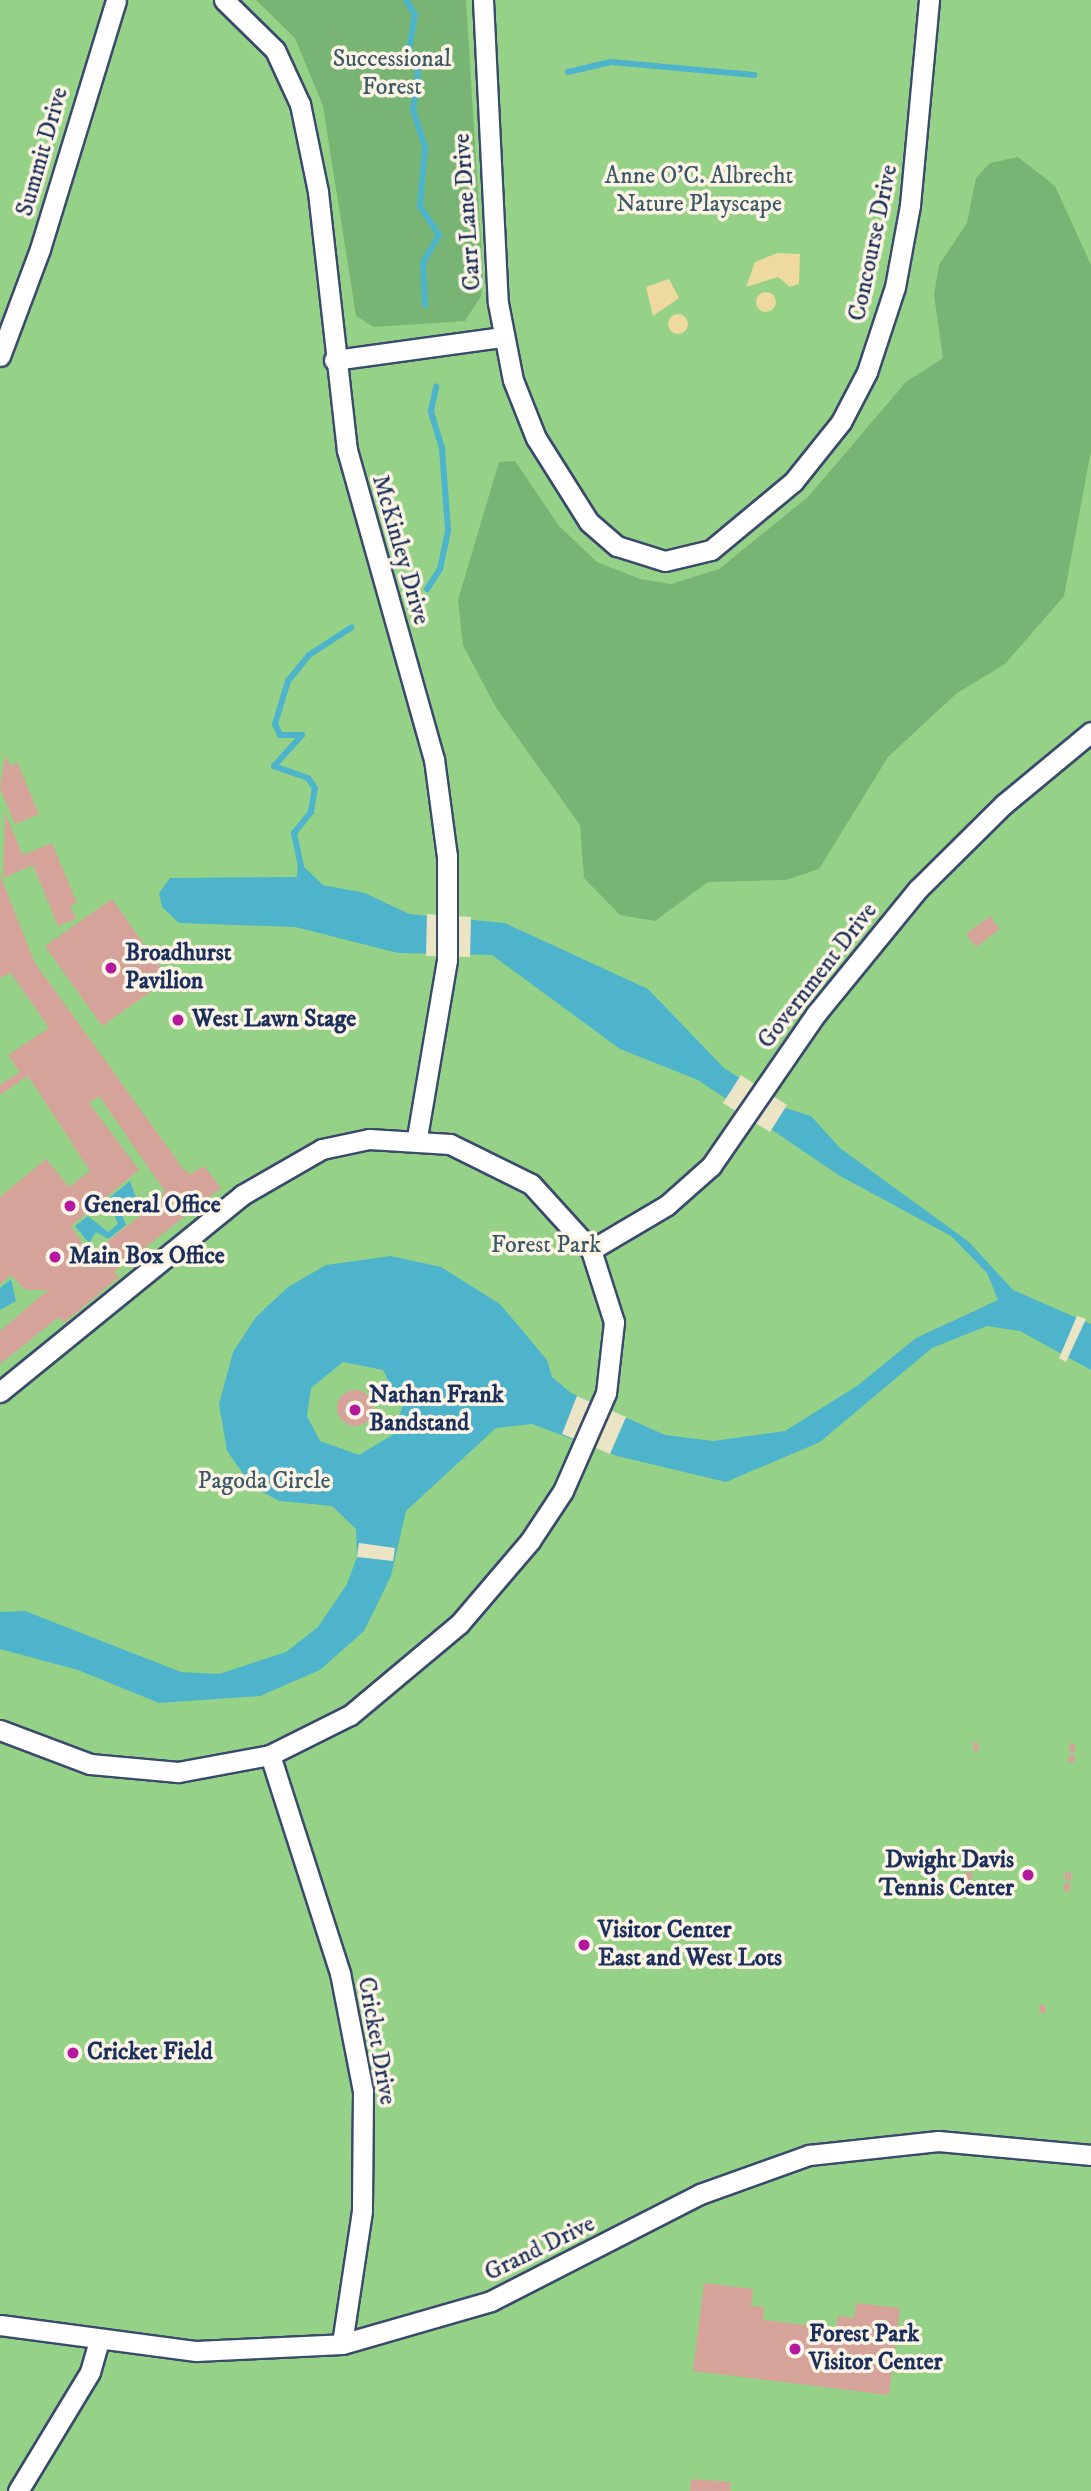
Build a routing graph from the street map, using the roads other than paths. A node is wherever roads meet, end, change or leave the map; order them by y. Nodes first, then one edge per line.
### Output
1 (116, 0) edge
2 (224, 0) edge
3 (483, 0) edge
4 (929, 0) edge
5 (502, 337) junction
6 (0, 356) edge
7 (334, 360) junction
8 (1091, 732) edge
9 (417, 1138) junction
10 (592, 1250) junction
11 (0, 1392) edge
12 (0, 1730) edge
13 (270, 1755) junction
14 (1091, 2155) edge
15 (0, 2325) edge
16 (99, 2340) junction
17 (342, 2344) junction
18 (18, 2491) edge

1 - 6 street, Summit Drive
2 - 7 street, McKinley Drive
3 - 5 street, Carr Lane Drive
4 - 5 street, Concourse Drive
5 - 7 street
7 - 9 street, McKinley Drive
8 - 10 street, Government Drive
9 - 10 street
9 - 11 street
10 - 13 street
12 - 13 street
13 - 17 street, Cricket Drive
14 - 17 street, Grand Drive
15 - 16 street, Grand Drive
16 - 17 street, Grand Drive
16 - 18 street

